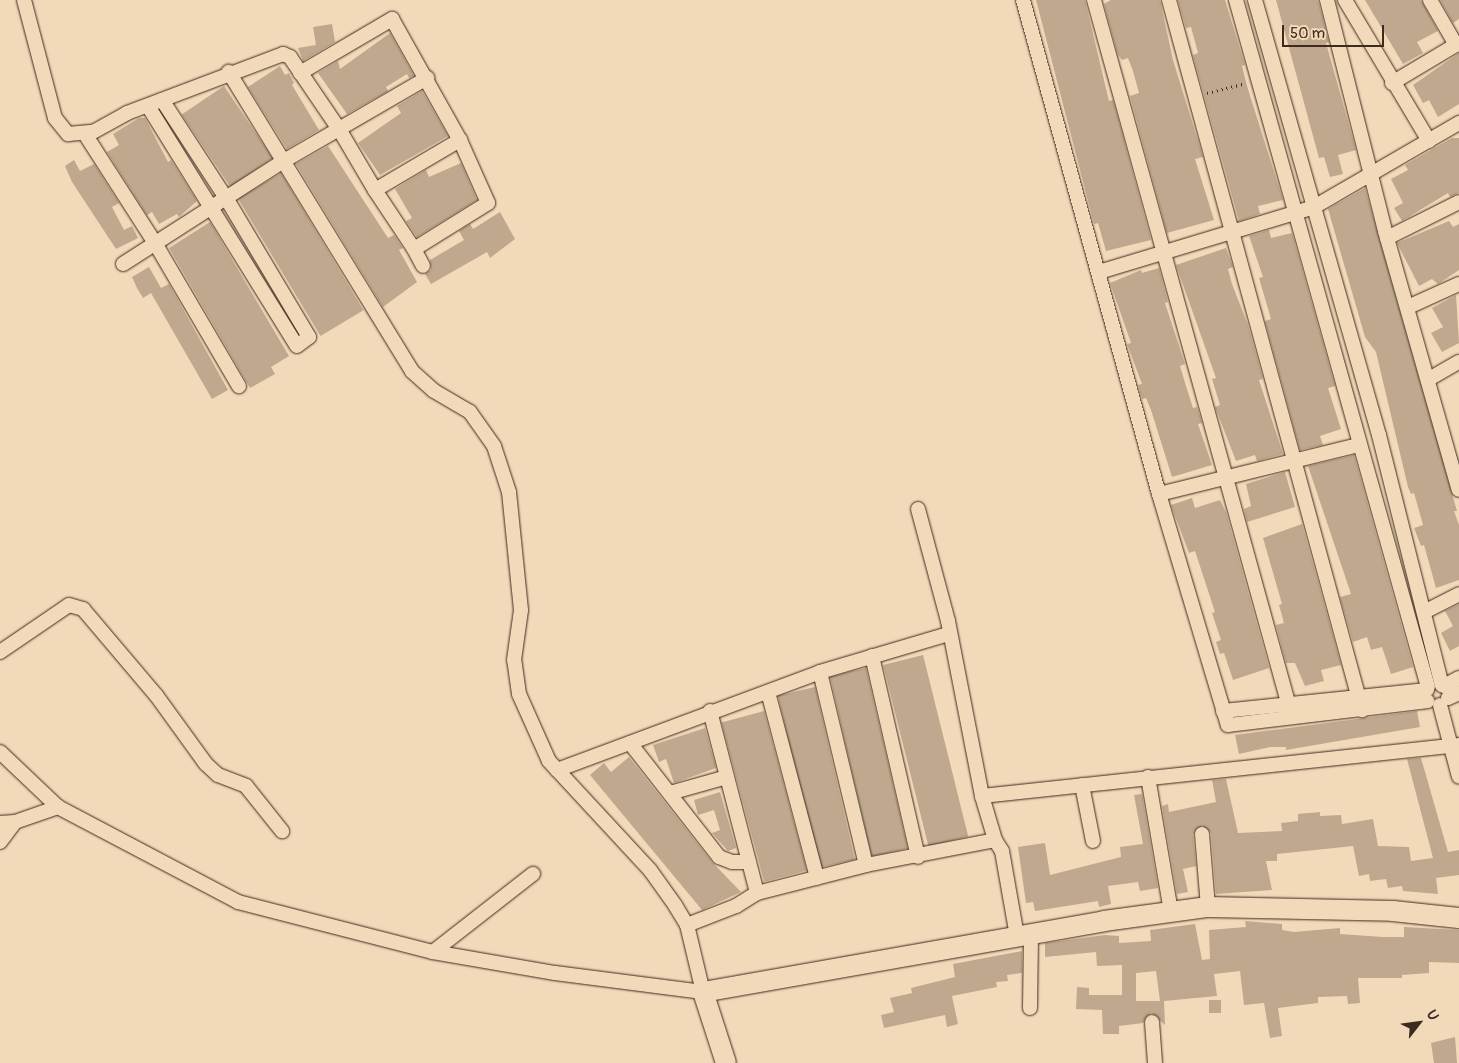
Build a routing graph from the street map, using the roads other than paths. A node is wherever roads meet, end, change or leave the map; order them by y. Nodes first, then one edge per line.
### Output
1 (24, 0) edge
2 (1023, 0) edge
3 (1094, 0) edge
4 (1169, 0) edge
5 (1236, 0) edge
6 (1255, 0) edge
7 (1328, 0) edge
8 (1345, 0) edge
9 (1430, 0) edge
10 (1457, 44) edge
11 (229, 72) junction
12 (300, 73) junction
13 (427, 78) junction
14 (1392, 83) junction
15 (162, 100) junction
16 (148, 106) junction
17 (1459, 123) edge
18 (340, 129) junction
19 (85, 134) junction
20 (460, 140) junction
21 (1429, 141) junction
22 (282, 162) junction
23 (1371, 173) junction
24 (375, 190) junction
25 (226, 198) junction
26 (1459, 202) edge
27 (213, 205) junction
28 (1314, 207) junction
29 (1296, 214) junction
30 (1230, 234) junction
31 (1387, 238) junction
32 (155, 243) junction
33 (414, 249) junction
34 (1163, 252) junction
35 (123, 264) dead end
36 (422, 266) dead end
37 (1099, 272) junction
38 (1459, 284) edge
39 (1408, 307) junction
40 (1459, 362) edge
41 (1429, 379) junction
42 (239, 386) dead end
43 (1358, 445) junction
44 (1454, 446) edge
45 (1293, 462) junction
46 (1227, 479) junction
47 (1459, 490) edge
48 (1159, 494) junction
49 (918, 509) dead end
50 (1459, 594) edge
51 (1426, 611) junction
52 (948, 634) junction
53 (0, 652) edge
54 (872, 656) junction
55 (820, 672) junction
56 (1459, 678) edge
57 (768, 692) junction
58 (1440, 693) edge
59 (1288, 703) junction
60 (1360, 704) junction
61 (1332, 707) junction
62 (710, 711) junction
63 (1222, 711) junction
64 (1292, 717) junction
65 (630, 743) junction
66 (1455, 745) edge
67 (0, 752) edge
68 (557, 770) junction
69 (727, 777) junction
70 (1148, 777) junction
71 (1459, 777) edge
72 (1082, 785) junction
73 (670, 793) junction
74 (982, 796) junction
75 (58, 807) junction
76 (15, 822) junction
77 (0, 823) edge
78 (282, 831) dead end
79 (1202, 834) dead end
80 (995, 840) junction
81 (1094, 841) dead end
82 (0, 842) edge
83 (918, 857) junction
84 (749, 862) junction
85 (866, 865) junction
86 (533, 874) dead end
87 (817, 878) junction
88 (757, 893) junction
89 (1208, 907) junction
90 (1171, 911) junction
91 (1459, 918) edge
92 (687, 925) junction
93 (1024, 935) junction
94 (433, 952) junction
95 (703, 992) junction
96 (1030, 1008) dead end
97 (1152, 1022) dead end
98 (726, 1063) edge
99 (1155, 1063) edge

1 - 19 street
2 - 37 street
3 - 34 street
4 - 30 street
5 - 29 street
6 - 28 street
7 - 23 street
8 - 14 street
9 - 10 street
10 - 14 street
11 - 12 street
11 - 15 street
11 - 22 street
12 - 13 street
12 - 18 street
13 - 18 street
13 - 20 street
14 - 21 street
15 - 16 street
15 - 25 street
16 - 19 street
16 - 27 street
17 - 21 street
18 - 22 street
18 - 24 street
19 - 32 street
20 - 24 street
20 - 33 street
21 - 23 street
22 - 25 street
22 - 68 street
23 - 28 street
23 - 31 street
24 - 33 street
25 - 27 street
25 - 27 street
26 - 31 street
27 - 32 street
28 - 29 street
28 - 51 street
29 - 30 street
29 - 43 street
30 - 34 street
30 - 45 street
31 - 39 street
32 - 35 street
32 - 42 street
33 - 36 street
34 - 37 street
34 - 46 street
37 - 48 street
38 - 39 street
39 - 41 street
40 - 41 street
41 - 44 street
43 - 45 street
43 - 58 street
44 - 47 street
45 - 46 street
45 - 60 street
46 - 48 street
46 - 59 street
48 - 63 street
49 - 52 street
50 - 51 street
51 - 58 street
52 - 54 street
52 - 74 street
53 - 78 street
54 - 55 street
54 - 83 street
55 - 57 street
55 - 85 street
56 - 58 street
57 - 62 street
57 - 87 street
58 - 60 street
58 - 66 street
59 - 61 street
59 - 63 street
59 - 64 street
60 - 61 street
61 - 64 street
62 - 65 street
62 - 69 street
63 - 64 street
65 - 68 street
65 - 73 street
66 - 70 street
66 - 71 street
67 - 75 street
68 - 92 street
69 - 73 street
69 - 84 street
70 - 72 street
70 - 90 street
72 - 74 street
72 - 81 street
73 - 84 street
74 - 80 street
75 - 76 street
75 - 94 street
76 - 77 street
76 - 82 street
79 - 89 street
80 - 83 street
80 - 93 street
83 - 85 street
84 - 88 street
85 - 87 street
86 - 94 street
87 - 88 street
88 - 92 street
89 - 90 street
89 - 91 street
90 - 93 street
92 - 95 street
93 - 95 street
93 - 96 street
94 - 95 street
95 - 98 street
97 - 99 street

